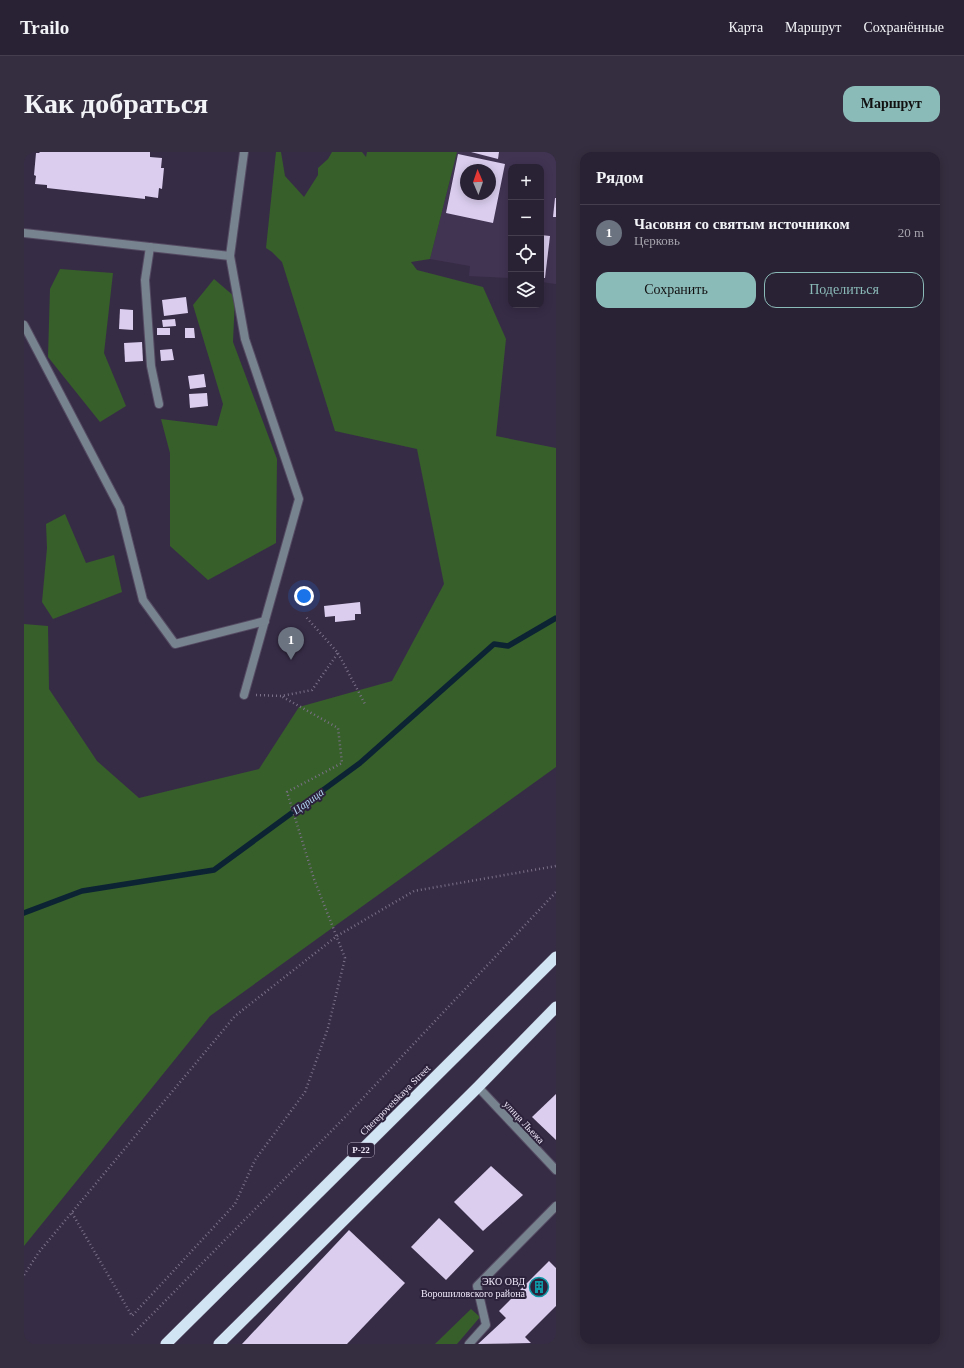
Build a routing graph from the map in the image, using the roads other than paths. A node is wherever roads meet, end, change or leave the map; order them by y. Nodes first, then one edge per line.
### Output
1 (244, 152) edge
2 (24, 232) edge
3 (150, 247) junction
4 (230, 256) junction
5 (24, 325) edge
6 (159, 404) dead end
7 (265, 621) junction
8 (244, 695) road end
9 (556, 957) edge
10 (556, 1007) edge
11 (478, 1087) junction
12 (556, 1170) edge
13 (556, 1206) edge
14 (166, 1344) edge
15 (219, 1344) edge
16 (469, 1344) edge

1 - 4 lane
2 - 3 lane
3 - 4 lane
3 - 6 lane
4 - 7 lane
5 - 7 lane
7 - 8 lane
9 - 14 highway, Cherepovetskaya Street / Р-22
10 - 11 highway
11 - 12 lane, улица Льежа
11 - 15 highway
13 - 16 lane

